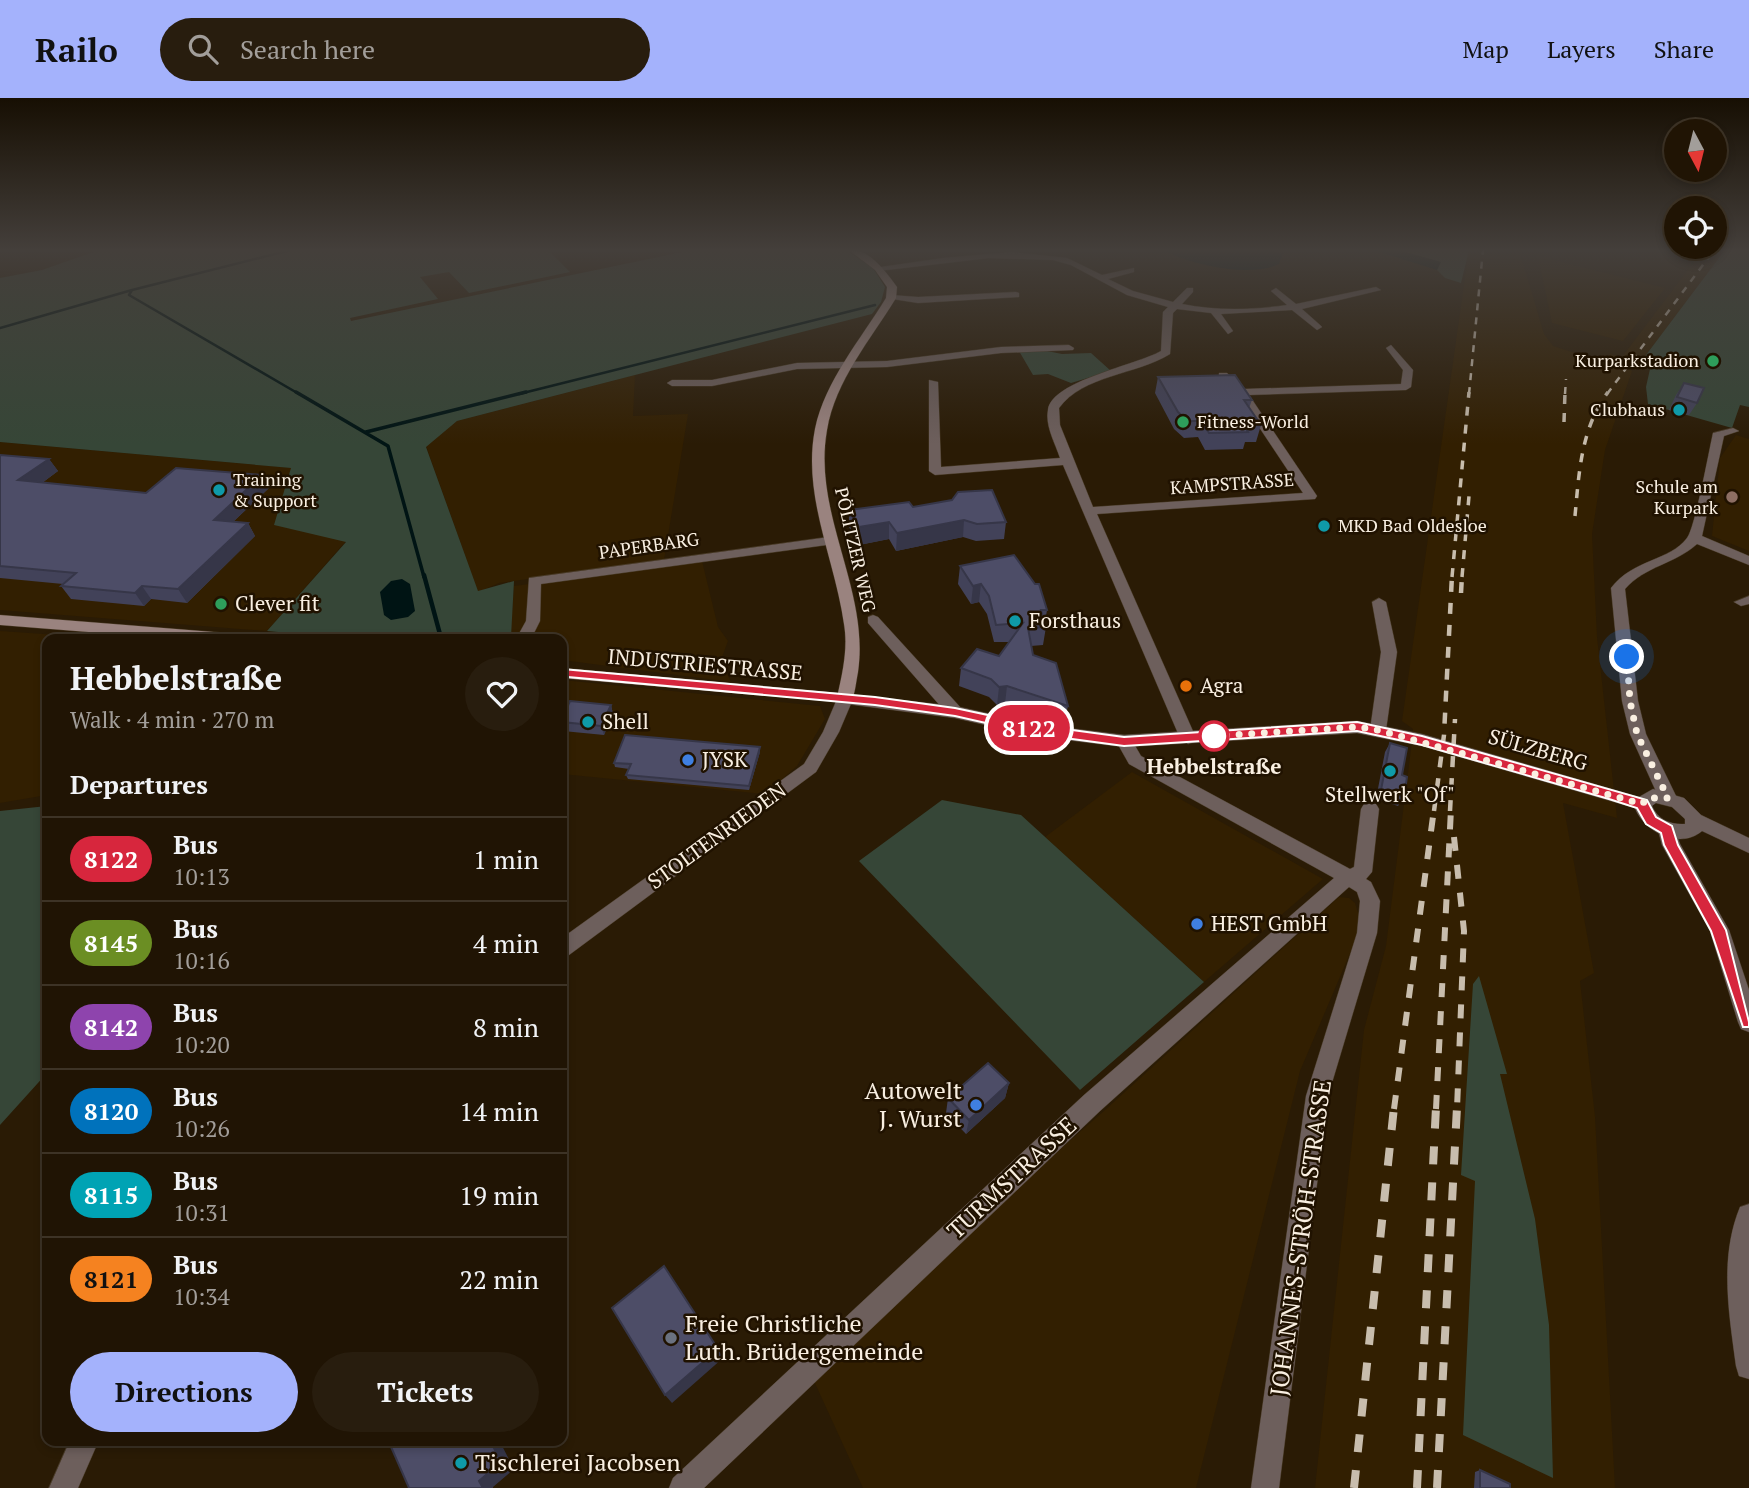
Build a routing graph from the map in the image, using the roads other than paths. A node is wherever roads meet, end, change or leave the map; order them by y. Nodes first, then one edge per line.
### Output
1 (881, 315) edge
2 (1167, 315) edge
3 (1217, 315) edge
4 (1305, 315) edge
5 (1317, 327) dead end
6 (1228, 331) dead end
7 (1069, 348) dead end
8 (1391, 348) dead end
9 (852, 364) junction
10 (1223, 375) edge
11 (933, 382) dead end
12 (672, 383) dead end
13 (1241, 392) junction
14 (1733, 432) dead end
15 (1067, 461) junction
16 (1089, 511) junction
17 (1695, 538) junction
18 (829, 541) junction
19 (1749, 561) edge
20 (1379, 602) dead end
21 (0, 620) edge
22 (873, 620) dead end
23 (176, 634) edge
24 (526, 634) edge
25 (567, 673) edge
26 (845, 699) junction
27 (955, 712) junction
28 (1378, 730) junction
29 (1188, 738) junction
30 (1124, 741) junction
31 (1668, 798) junction
32 (1642, 804) junction
33 (1370, 809) dead end
34 (1695, 820) junction
35 (1667, 830) junction
36 (1749, 846) edge
37 (1349, 877) junction
38 (567, 945) edge
39 (1749, 1022) edge
40 (1749, 1216) edge
41 (1749, 1366) edge
42 (82, 1446) edge
43 (63, 1488) edge
44 (683, 1488) edge
45 (1265, 1488) edge

1 - 9 main road, PÖLITZER WEG
2 - 15 street
3 - 6 street
4 - 5 street
7 - 9 street
8 - 13 street
9 - 12 street
9 - 18 main road, PÖLITZER WEG
10 - 13 street, KAMPSTRASSE
11 - 15 street
13 - 16 street, KAMPSTRASSE
14 - 17 street
15 - 16 street
16 - 29 street
17 - 19 street
17 - 31 street
18 - 24 street, PAPERBARG
18 - 26 main road, PÖLITZER WEG
20 - 28 street
21 - 23 main road
22 - 27 street, PÖLITZER WEG
25 - 26 main road, INDUSTRIESTRASSE
26 - 27 street
26 - 38 street, STOLTENRIEDEN
27 - 30 street
28 - 29 street
28 - 32 street, SÜLZBERG
29 - 30 street
30 - 37 street
31 - 32 street, SÜLZBERG
31 - 34 street
32 - 35 street
33 - 37 street, TURMSTRASSE
34 - 35 street
34 - 36 street
35 - 39 street
37 - 44 street, TURMSTRASSE
37 - 45 street, JOHANNES-STRÖH-STRASSE
40 - 41 street
42 - 43 street

